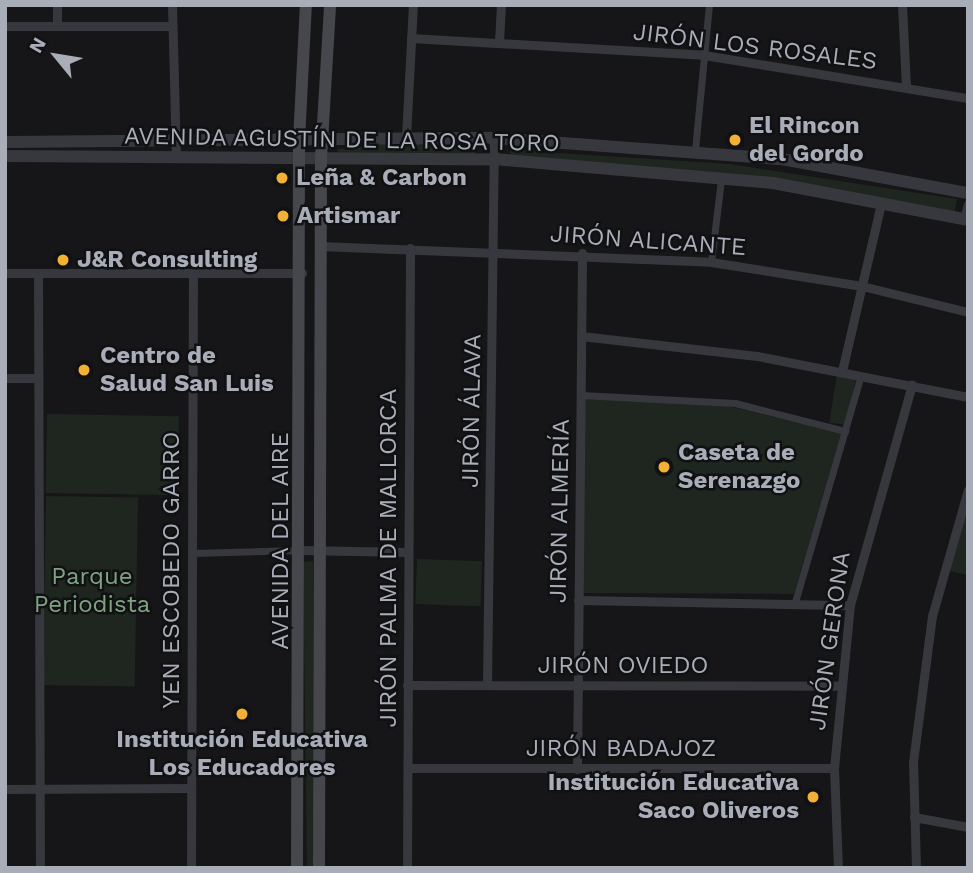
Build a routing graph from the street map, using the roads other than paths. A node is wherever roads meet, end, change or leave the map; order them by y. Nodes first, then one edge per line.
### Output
1 (57, 5) edge
2 (172, 5) edge
3 (306, 5) edge
4 (330, 5) edge
5 (413, 5) edge
6 (501, 5) edge
7 (709, 5) edge
8 (902, 5) edge
9 (5, 26) edge
10 (57, 26) junction
11 (172, 26) junction
12 (411, 38) junction
13 (499, 42) junction
14 (704, 55) junction
15 (906, 86) junction
16 (968, 98) edge
17 (406, 137) junction
18 (494, 138) junction
19 (322, 140) junction
20 (299, 141) junction
21 (5, 142) edge
22 (176, 149) junction
23 (695, 150) junction
24 (5, 156) edge
25 (299, 159) junction
26 (494, 159) junction
27 (321, 164) junction
28 (721, 179) junction
29 (968, 193) edge
30 (881, 204) junction
31 (968, 204) edge
32 (966, 219) edge
33 (320, 246) junction
34 (410, 248) junction
35 (494, 251) junction
36 (582, 253) junction
37 (711, 262) junction
38 (5, 273) edge
39 (38, 273) junction
40 (193, 273) junction
41 (302, 273) junction
42 (862, 286) junction
43 (968, 312) edge
44 (581, 336) junction
45 (842, 371) junction
46 (861, 375) junction
47 (5, 378) edge
48 (38, 378) junction
49 (912, 385) junction
50 (580, 395) junction
51 (968, 397) edge
52 (845, 431) junction
53 (968, 490) edge
54 (302, 550) junction
55 (322, 550) junction
56 (408, 552) junction
57 (192, 554) junction
58 (578, 600) junction
59 (796, 602) junction
60 (850, 605) junction
61 (578, 684) junction
62 (407, 685) junction
63 (488, 685) junction
64 (839, 686) junction
65 (408, 768) junction
66 (834, 768) junction
67 (577, 769) junction
68 (190, 788) junction
69 (5, 789) edge
70 (39, 789) junction
71 (914, 817) junction
72 (968, 827) edge
73 (40, 868) edge
74 (191, 868) edge
75 (297, 868) edge
76 (318, 868) edge
77 (407, 868) edge
78 (838, 868) edge
79 (916, 868) edge

1 - 10 street
2 - 11 street
3 - 20 main road, AVENIDA DEL AIRE
4 - 19 main road, AVENIDA DEL AIRE
5 - 12 street
6 - 13 street
7 - 14 street
8 - 15 street
9 - 10 street
10 - 11 street
11 - 22 street
12 - 13 street, JIRÓN LOS ROSALES
12 - 17 street
13 - 14 street, JIRÓN LOS ROSALES
14 - 15 street, JIRÓN LOS ROSALES
14 - 23 street
15 - 16 street, JIRÓN LOS ROSALES
17 - 18 street, AVENIDA AGUSTÍN DE LA ROSA TORO
17 - 19 street, AVENIDA AGUSTÍN DE LA ROSA TORO
18 - 23 street, AVENIDA AGUSTÍN DE LA ROSA TORO
18 - 26 street, JIRÓN ÁLAVA
19 - 20 street, AVENIDA AGUSTÍN DE LA ROSA TORO
19 - 27 main road, AVENIDA DEL AIRE
20 - 22 street, AVENIDA AGUSTÍN DE LA ROSA TORO
20 - 25 main road, AVENIDA DEL AIRE
21 - 22 street, AVENIDA AGUSTÍN DE LA ROSA TORO
22 - 24 street, AVENIDA AGUSTÍN DE LA ROSA TORO
22 - 25 street, AVENIDA AGUSTÍN DE LA ROSA TORO
23 - 29 street, AVENIDA AGUSTÍN DE LA ROSA TORO
25 - 27 street, AVENIDA AGUSTÍN DE LA ROSA TORO
25 - 41 main road, AVENIDA DEL AIRE
26 - 27 street, AVENIDA AGUSTÍN DE LA ROSA TORO
26 - 28 street, AVENIDA AGUSTÍN DE LA ROSA TORO
26 - 35 street, JIRÓN ÁLAVA
27 - 33 main road, AVENIDA DEL AIRE
28 - 30 street, AVENIDA AGUSTÍN DE LA ROSA TORO
28 - 37 street
30 - 32 street, AVENIDA AGUSTÍN DE LA ROSA TORO
30 - 42 street
31 - 32 street
33 - 34 street, JIRÓN ALICANTE
33 - 55 main road, AVENIDA DEL AIRE
34 - 35 street, JIRÓN ALICANTE
34 - 56 street, JIRÓN PALMA DE MALLORCA
35 - 36 street, JIRÓN ALICANTE
35 - 63 street, JIRÓN ÁLAVA
36 - 37 street, JIRÓN ALICANTE
36 - 44 street, JIRÓN ALMERÍA
37 - 42 street, JIRÓN ALICANTE
38 - 39 street
39 - 40 street
39 - 48 street
40 - 41 street
40 - 57 street, YEN ESCOBEDO GARRO
41 - 54 main road, AVENIDA DEL AIRE
42 - 43 street, JIRÓN ALICANTE
42 - 45 street
44 - 45 street
44 - 50 street, JIRÓN ALMERÍA
45 - 46 street
46 - 49 street
46 - 52 street
47 - 48 street
48 - 70 street
49 - 51 street
49 - 60 street, JIRÓN GERONA
50 - 52 street
50 - 58 street, JIRÓN ALMERÍA
52 - 59 street
53 - 71 street
54 - 55 street
54 - 57 street
54 - 75 main road, AVENIDA DEL AIRE
55 - 56 street
55 - 76 main road, AVENIDA DEL AIRE
56 - 62 street, JIRÓN PALMA DE MALLORCA
57 - 68 street, YEN ESCOBEDO GARRO
58 - 59 street
58 - 61 street, JIRÓN ALMERÍA
59 - 60 street
60 - 64 street, JIRÓN GERONA
61 - 63 street, JIRÓN OVIEDO
61 - 64 street, JIRÓN OVIEDO
61 - 67 street, JIRÓN ALMERÍA
62 - 63 street, JIRÓN OVIEDO
62 - 65 street, JIRÓN PALMA DE MALLORCA
64 - 66 street, JIRÓN GERONA
65 - 67 street, JIRÓN BADAJOZ
65 - 77 street, JIRÓN PALMA DE MALLORCA
66 - 67 street, JIRÓN BADAJOZ
66 - 78 street, JIRÓN GERONA
68 - 70 street
68 - 74 street, YEN ESCOBEDO GARRO
69 - 70 street
70 - 73 street
71 - 72 street
71 - 79 street

